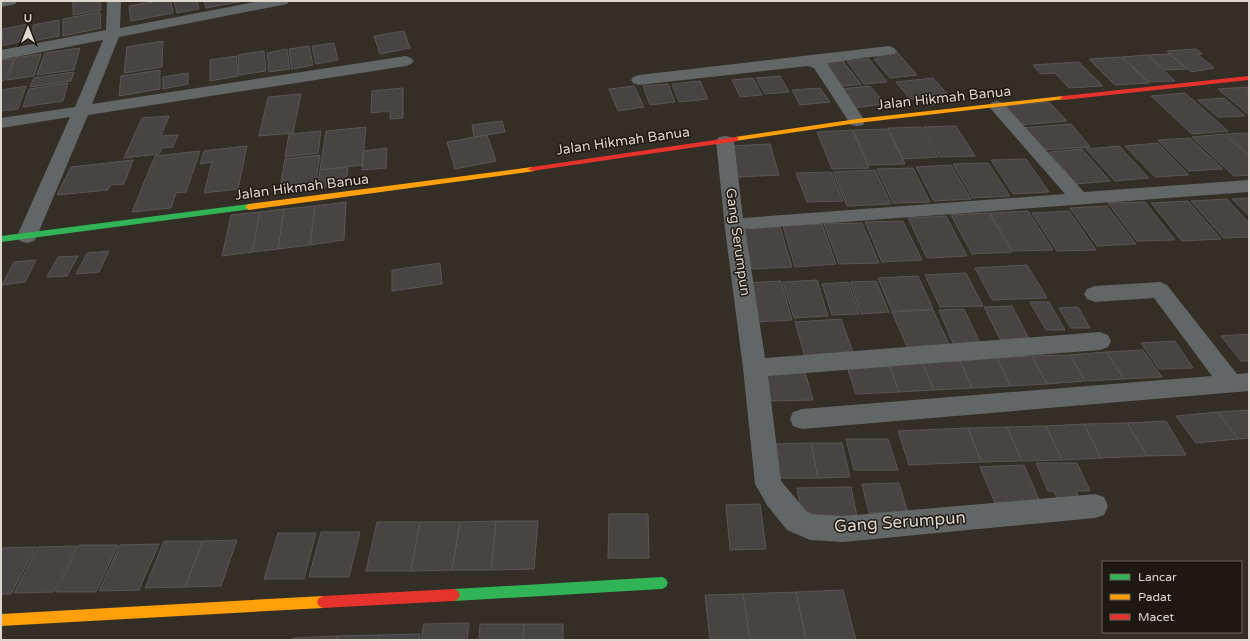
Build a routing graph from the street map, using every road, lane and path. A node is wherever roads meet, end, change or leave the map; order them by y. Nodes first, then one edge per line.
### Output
1 (10, 1) edge
2 (114, 1) edge
3 (282, 1) edge
4 (1, 2) edge
5 (113, 34) junction
6 (889, 51) dead end
7 (1, 55) edge
8 (406, 61) dead end
9 (809, 61) junction
10 (1249, 78) edge
11 (639, 80) dead end
12 (361, 81) dead end
13 (997, 106) junction
14 (79, 117) junction
15 (858, 121) junction
16 (1, 123) edge
17 (1, 136) edge
18 (725, 141) junction
19 (1249, 186) edge
20 (1079, 198) junction
21 (750, 223) dead end
22 (27, 236) junction
23 (1, 239) edge
24 (1095, 294) dead end
25 (1100, 341) dead end
26 (755, 368) junction
27 (1240, 382) edge
28 (802, 419) dead end
29 (1095, 506) dead end
30 (662, 583) dead end
31 (1, 620) edge

1 - 4 street
2 - 5 street
3 - 5 street
5 - 7 street
5 - 14 street
6 - 9 street
8 - 14 street
9 - 11 street
9 - 15 street
10 - 13 street, Jalan Hikmah Banua
12 - 14 street
13 - 15 street, Jalan Hikmah Banua
13 - 20 street
14 - 16 street
14 - 17 street
14 - 22 street
15 - 18 street, Jalan Hikmah Banua
18 - 22 street, Jalan Hikmah Banua
18 - 26 street, Gang Serumpun
19 - 20 street
20 - 21 street
22 - 23 street, Jalan Hikmah Banua
24 - 27 street
25 - 26 street
26 - 29 street, Gang Serumpun
27 - 28 street
30 - 31 street

